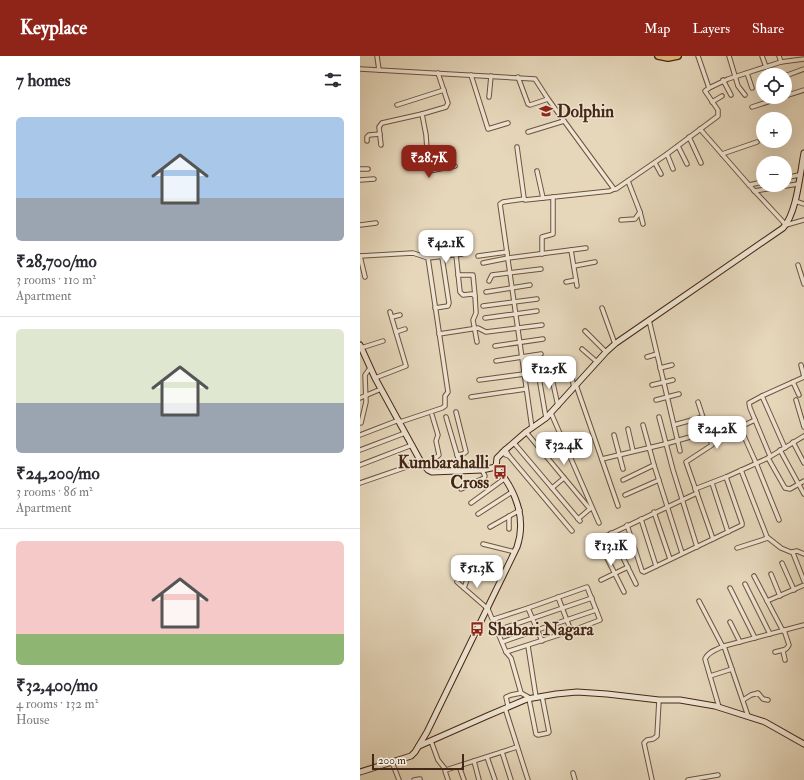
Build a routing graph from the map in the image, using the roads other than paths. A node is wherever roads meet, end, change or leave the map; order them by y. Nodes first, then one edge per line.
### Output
1 (377, 56) edge
2 (658, 56) edge
3 (678, 56) edge
4 (698, 56) edge
5 (729, 56) edge
6 (762, 56) edge
7 (779, 56) edge
8 (804, 59) edge
9 (781, 62) junction
10 (766, 67) junction
11 (360, 69) edge
12 (804, 69) edge
13 (379, 70) junction
14 (438, 73) junction
15 (748, 73) junction
16 (792, 73) edge
17 (471, 75) junction
18 (491, 76) junction
19 (735, 76) junction
20 (518, 77) junction
21 (723, 80) junction
22 (709, 88) junction
23 (752, 88) dead end
24 (444, 90) junction
25 (804, 90) edge
26 (792, 94) edge
27 (731, 95) dead end
28 (745, 95) dead end
29 (722, 96) dead end
30 (489, 97) dead end
31 (548, 99) junction
32 (712, 102) junction
33 (762, 104) edge
34 (397, 106) dead end
35 (752, 107) dead end
36 (422, 114) junction
37 (564, 121) junction
38 (508, 123) dead end
39 (700, 129) junction
40 (528, 132) dead end
41 (380, 134) junction
42 (689, 137) junction
43 (367, 141) dead end
44 (756, 142) edge
45 (382, 145) dead end
46 (678, 146) junction
47 (517, 147) dead end
48 (804, 153) edge
49 (667, 154) junction
50 (722, 154) junction
51 (449, 156) dead end
52 (431, 158) junction
53 (655, 163) junction
54 (701, 163) dead end
55 (687, 164) dead end
56 (455, 166) dead end
57 (360, 169) edge
58 (368, 169) dead end
59 (674, 169) dead end
60 (537, 170) dead end
61 (661, 174) dead end
62 (800, 175) junction
63 (792, 177) edge
64 (360, 180) edge
65 (374, 180) dead end
66 (628, 182) junction
67 (756, 184) edge
68 (749, 185) junction
69 (798, 185) junction
70 (804, 186) edge
71 (614, 189) junction
72 (754, 191) junction
73 (543, 198) junction
74 (553, 198) junction
75 (524, 199) junction
76 (795, 201) junction
77 (804, 204) edge
78 (640, 212) junction
79 (621, 220) dead end
80 (804, 220) edge
81 (376, 223) dead end
82 (643, 224) dead end
83 (360, 225) edge
84 (786, 225) junction
85 (458, 238) dead end
86 (586, 248) dead end
87 (571, 250) junction
88 (507, 252) junction
89 (462, 254) dead end
90 (542, 254) junction
91 (456, 255) junction
92 (360, 256) edge
93 (446, 256) junction
94 (478, 256) dead end
95 (442, 257) junction
96 (428, 258) junction
97 (508, 258) junction
98 (595, 262) dead end
99 (483, 263) dead end
100 (798, 265) dead end
101 (574, 266) junction
102 (540, 269) dead end
103 (510, 273) junction
104 (458, 275) junction
105 (365, 276) dead end
106 (576, 280) junction
107 (489, 281) dead end
108 (566, 282) dead end
109 (804, 283) edge
110 (530, 285) dead end
111 (577, 286) dead end
112 (512, 288) junction
113 (486, 292) dead end
114 (475, 296) junction
115 (537, 299) dead end
116 (514, 302) junction
117 (483, 306) dead end
118 (435, 308) junction
119 (602, 308) dead end
120 (538, 311) dead end
121 (390, 312) dead end
122 (515, 314) junction
123 (400, 315) dead end
124 (392, 318) junction
125 (485, 318) dead end
126 (649, 320) junction
127 (542, 325) dead end
128 (474, 328) junction
129 (405, 329) dead end
130 (517, 329) junction
131 (585, 331) dead end
132 (396, 332) junction
133 (439, 334) junction
134 (543, 340) dead end
135 (383, 341) dead end
136 (477, 342) dead end
137 (519, 343) junction
138 (615, 344) junction
139 (495, 346) dead end
140 (360, 347) edge
141 (582, 349) dead end
142 (606, 352) junction
143 (541, 354) dead end
144 (657, 354) junction
145 (522, 357) junction
146 (647, 357) dead end
147 (496, 361) dead end
148 (597, 362) junction
149 (549, 365) dead end
150 (672, 365) dead end
151 (800, 365) dead end
152 (536, 366) dead end
153 (370, 368) junction
154 (570, 368) dead end
155 (660, 368) junction
156 (524, 374) junction
157 (804, 377) edge
158 (375, 378) junction
159 (479, 380) dead end
160 (673, 380) dead end
161 (663, 382) junction
162 (793, 382) junction
163 (652, 385) dead end
164 (575, 386) junction
165 (381, 389) junction
166 (526, 389) junction
167 (679, 394) dead end
168 (799, 395) dead end
169 (365, 396) junction
170 (762, 396) junction
171 (471, 397) dead end
172 (667, 397) junction
173 (360, 398) edge
174 (656, 400) dead end
175 (796, 400) dead end
176 (698, 402) dead end
177 (558, 406) junction
178 (456, 412) dead end
179 (550, 413) junction
180 (432, 415) dead end
181 (446, 417) dead end
182 (659, 417) dead end
183 (703, 417) junction
184 (546, 418) junction
185 (803, 419) edge
186 (755, 420) junction
187 (399, 421) junction
188 (361, 422) dead end
189 (644, 425) dead end
190 (674, 425) junction
191 (804, 427) edge
192 (532, 428) junction
193 (628, 429) dead end
194 (526, 432) junction
195 (708, 432) junction
196 (405, 433) junction
197 (360, 435) edge
198 (614, 435) dead end
199 (804, 436) edge
200 (677, 440) junction
201 (793, 442) junction
202 (514, 443) junction
203 (665, 444) junction
204 (412, 445) junction
205 (649, 447) junction
206 (785, 448) junction
207 (360, 450) edge
208 (504, 450) junction
209 (780, 450) junction
210 (633, 451) junction
211 (680, 451) dead end
212 (619, 454) junction
213 (457, 455) junction
214 (769, 457) junction
215 (602, 459) junction
216 (421, 462) junction
217 (756, 463) junction
218 (804, 463) edge
219 (360, 465) edge
220 (654, 465) junction
221 (496, 467) junction
222 (623, 469) dead end
223 (428, 470) junction
224 (459, 470) junction
225 (482, 470) junction
226 (741, 470) junction
227 (726, 477) junction
228 (564, 478) junction
229 (504, 479) junction
230 (623, 480) dead end
231 (658, 480) junction
232 (804, 481) edge
233 (360, 483) edge
234 (712, 483) junction
235 (799, 485) junction
236 (552, 488) junction
237 (461, 489) dead end
238 (696, 491) junction
239 (512, 492) junction
240 (804, 494) edge
241 (625, 495) dead end
242 (682, 500) junction
243 (471, 503) dead end
244 (618, 506) dead end
245 (668, 506) junction
246 (591, 508) junction
247 (520, 510) junction
248 (654, 512) junction
249 (478, 514) dead end
250 (509, 516) junction
251 (640, 518) junction
252 (779, 520) dead end
253 (599, 523) dead end
254 (626, 525) junction
255 (490, 527) dead end
256 (510, 529) dead end
257 (572, 531) dead end
258 (728, 532) junction
259 (611, 533) junction
260 (602, 538) dead end
261 (768, 538) junction
262 (713, 539) junction
263 (483, 544) dead end
264 (697, 547) junction
265 (737, 548) dead end
266 (515, 552) junction
267 (792, 552) junction
268 (682, 553) junction
269 (804, 554) edge
270 (608, 558) dead end
271 (670, 559) junction
272 (782, 563) dead end
273 (492, 565) dead end
274 (656, 566) junction
275 (628, 567) junction
276 (489, 572) junction
277 (615, 573) junction
278 (771, 574) dead end
279 (754, 576) dead end
280 (503, 577) junction
281 (601, 580) dead end
282 (804, 580) edge
283 (457, 582) dead end
284 (636, 584) dead end
285 (745, 584) dead end
286 (804, 585) edge
287 (464, 588) junction
288 (730, 588) dead end
289 (794, 590) junction
290 (624, 592) dead end
291 (780, 596) junction
292 (558, 597) junction
293 (592, 598) junction
294 (699, 601) dead end
295 (767, 601) junction
296 (488, 608) junction
297 (528, 608) junction
298 (562, 608) junction
299 (596, 610) junction
300 (494, 619) junction
301 (533, 619) junction
302 (566, 620) junction
303 (730, 622) dead end
304 (804, 625) edge
305 (498, 630) junction
306 (537, 630) junction
307 (784, 630) junction
308 (571, 631) junction
309 (770, 634) junction
310 (755, 638) junction
311 (542, 641) junction
312 (502, 642) junction
313 (740, 642) junction
314 (528, 646) junction
315 (724, 646) junction
316 (783, 650) junction
317 (506, 652) junction
318 (775, 652) dead end
319 (785, 660) dead end
320 (732, 669) junction
321 (710, 676) junction
322 (521, 693) junction
323 (534, 698) junction
324 (659, 700) junction
325 (743, 700) junction
326 (768, 700) dead end
327 (506, 707) junction
328 (719, 707) junction
329 (748, 716) junction
330 (430, 741) junction
331 (804, 744) edge
332 (419, 746) junction
333 (517, 747) junction
334 (502, 752) junction
335 (487, 757) junction
336 (474, 761) junction
337 (392, 762) junction
338 (459, 766) junction
339 (446, 770) junction
340 (360, 772) edge
341 (573, 773) dead end
342 (718, 775) dead end
343 (710, 778) edge
344 (420, 779) dead end
345 (398, 780) edge
346 (414, 780) edge
347 (448, 780) edge
348 (464, 780) edge
349 (479, 780) edge
350 (495, 780) edge
351 (511, 780) edge
352 (528, 780) edge
353 (575, 780) edge
354 (652, 780) edge
355 (688, 780) edge
356 (694, 780) edge

1 - 13 street
2 - 3 main road
4 - 22 street
5 - 19 street
6 - 10 street
7 - 9 street
8 - 9 street
9 - 10 street
10 - 15 street
11 - 13 street
12 - 16 street
13 - 14 street
14 - 17 street
14 - 24 street
15 - 19 street
15 - 23 street
17 - 18 street
17 - 38 street
18 - 20 street
18 - 30 street
19 - 21 street
19 - 28 street
20 - 31 street
20 - 31 street
21 - 22 street
21 - 27 street
22 - 32 street
24 - 34 street
24 - 36 street
25 - 26 street
29 - 32 street
31 - 37 street
32 - 39 street
33 - 35 street
36 - 41 street
36 - 52 street
37 - 40 street
37 - 71 street
39 - 42 street
39 - 50 street
41 - 43 street
41 - 45 street
42 - 46 street
42 - 54 street
44 - 50 street
46 - 49 street
46 - 55 street
47 - 75 street
48 - 62 street
49 - 53 street
49 - 59 street
50 - 68 street
51 - 52 street
52 - 56 street
53 - 61 street
53 - 66 street
57 - 58 street
60 - 73 street
62 - 63 street
62 - 69 street
64 - 65 street
66 - 71 street
66 - 78 street
67 - 68 street
68 - 72 street
69 - 70 street
69 - 72 street
69 - 76 street
71 - 74 street
72 - 84 street
73 - 74 street
73 - 75 street
74 - 90 street
75 - 88 street
76 - 77 street
76 - 84 street
78 - 79 street
78 - 82 street
80 - 84 street
81 - 83 street
84 - 126 street
85 - 93 street
86 - 87 street
87 - 90 street
87 - 101 street
88 - 94 street
88 - 97 street
89 - 91 street
90 - 97 street
91 - 93 street
91 - 104 street
92 - 96 street
92 - 105 street
93 - 95 street
95 - 96 street
95 - 118 street
96 - 118 street
97 - 99 street
97 - 103 street
98 - 101 street
100 - 109 street
101 - 106 street
102 - 103 street
103 - 107 street
103 - 112 street
104 - 114 street
104 - 114 street
106 - 108 street
106 - 111 street
110 - 112 street
112 - 113 street
112 - 116 street
114 - 128 street
115 - 116 street
116 - 117 street
116 - 122 street
118 - 133 street
119 - 138 street
120 - 122 street
121 - 124 street
122 - 125 street
122 - 130 street
123 - 124 street
124 - 132 street
126 - 138 street
126 - 144 street
127 - 130 street
128 - 130 street
128 - 133 street
128 - 136 street
129 - 132 street
130 - 137 street
131 - 142 street
132 - 158 street
133 - 187 street
134 - 137 street
135 - 140 street
137 - 139 street
137 - 145 street
138 - 142 street
140 - 153 street
141 - 148 street
142 - 148 street
143 - 145 street
144 - 146 street
144 - 155 street
145 - 147 street
145 - 156 street
148 - 164 street
149 - 177 street
150 - 155 street
151 - 157 street
152 - 184 street
153 - 158 street
153 - 169 street
154 - 164 street
155 - 161 street
156 - 159 street
156 - 166 street
157 - 162 street
158 - 165 street
160 - 161 street
161 - 163 street
161 - 172 street
162 - 168 street
162 - 170 street
164 - 177 street
164 - 215 street
165 - 169 street
165 - 187 street
166 - 171 street
166 - 192 street
167 - 172 street
169 - 173 street
169 - 188 street
170 - 186 street
170 - 206 street
172 - 174 street
172 - 190 street
175 - 185 street
176 - 183 street
177 - 179 street
178 - 213 street
179 - 184 street
179 - 246 street
180 - 223 street
181 - 213 street
182 - 203 street
183 - 190 street
183 - 195 street
184 - 192 street
185 - 191 street
186 - 214 street
186 - 217 street
187 - 196 street
187 - 197 street
189 - 205 street
190 - 200 street
192 - 194 street
193 - 210 street
194 - 202 street
194 - 228 street
195 - 200 street
195 - 238 street
196 - 204 street
196 - 207 street
198 - 212 street
199 - 201 street
200 - 203 street
200 - 211 street
201 - 206 street
201 - 218 street
202 - 208 street
202 - 236 street
203 - 205 street
203 - 242 street
204 - 216 street
204 - 219 street
205 - 210 street
205 - 220 street
206 - 209 street
208 - 221 street
208 - 257 street
209 - 214 street
209 - 235 street
210 - 212 street
212 - 215 street
212 - 222 street
213 - 224 street
214 - 217 street
214 - 235 street
215 - 244 street
216 - 223 street
216 - 233 street
217 - 226 street
217 - 252 street
220 - 230 street
220 - 231 street
221 - 225 street
221 - 229 street
223 - 224 street
224 - 225 street
225 - 237 street
226 - 227 street
226 - 261 street
227 - 234 street
227 - 258 street
228 - 236 street
228 - 246 street
229 - 239 street
229 - 243 street
231 - 241 street
231 - 245 street
232 - 235 street
234 - 238 street
234 - 258 street
235 - 240 street
236 - 246 street
238 - 242 street
238 - 262 street
239 - 247 street
239 - 249 street
242 - 245 street
242 - 264 street
245 - 248 street
245 - 268 street
246 - 253 street
247 - 250 street
247 - 266 street
248 - 251 street
248 - 271 street
250 - 255 street
250 - 256 street
251 - 254 street
251 - 274 street
254 - 259 street
254 - 274 street
258 - 262 street
259 - 260 street
259 - 275 street
261 - 265 street
261 - 267 street
262 - 264 street
263 - 266 street
264 - 268 street
266 - 280 street
267 - 269 street
267 - 282 street
268 - 271 street
270 - 277 street
271 - 274 street
272 - 289 street
273 - 276 street
275 - 277 street
275 - 284 street
276 - 280 street
276 - 287 street
277 - 281 street
277 - 290 street
278 - 291 street
279 - 295 street
280 - 296 street
283 - 287 street
285 - 309 street
286 - 289 street
287 - 296 street
288 - 310 street
289 - 291 street
291 - 295 street
292 - 293 street
292 - 297 street
292 - 298 street
293 - 298 street
293 - 299 street
294 - 315 street
295 - 307 street
296 - 300 street
296 - 332 street
297 - 300 street
297 - 301 street
298 - 301 street
298 - 302 street
299 - 302 street
299 - 308 street
300 - 305 street
301 - 305 street
301 - 306 street
302 - 306 street
302 - 308 street
303 - 313 street
304 - 307 street
305 - 312 street
306 - 311 street
306 - 312 street
307 - 309 street
307 - 316 street
308 - 311 street
309 - 310 street
310 - 313 street
311 - 314 street
312 - 317 street
313 - 315 street
314 - 317 street
314 - 323 street
315 - 320 street
315 - 321 street
316 - 318 street
316 - 319 street
317 - 322 street
320 - 321 street
320 - 325 street
321 - 328 street
322 - 323 street
322 - 327 street
323 - 323 street
323 - 324 street
323 - 327 street
324 - 328 street
324 - 354 street
325 - 326 street
325 - 329 street
327 - 330 street
327 - 333 street
328 - 329 street
329 - 331 street
330 - 332 street
330 - 339 street
332 - 337 street
333 - 334 street
333 - 352 street
334 - 335 street
334 - 351 street
335 - 336 street
335 - 350 street
336 - 338 street
336 - 349 street
337 - 340 street
337 - 345 street
338 - 339 street
338 - 348 street
339 - 347 street
341 - 353 street
342 - 343 street
343 - 356 street
344 - 346 street
355 - 356 street

